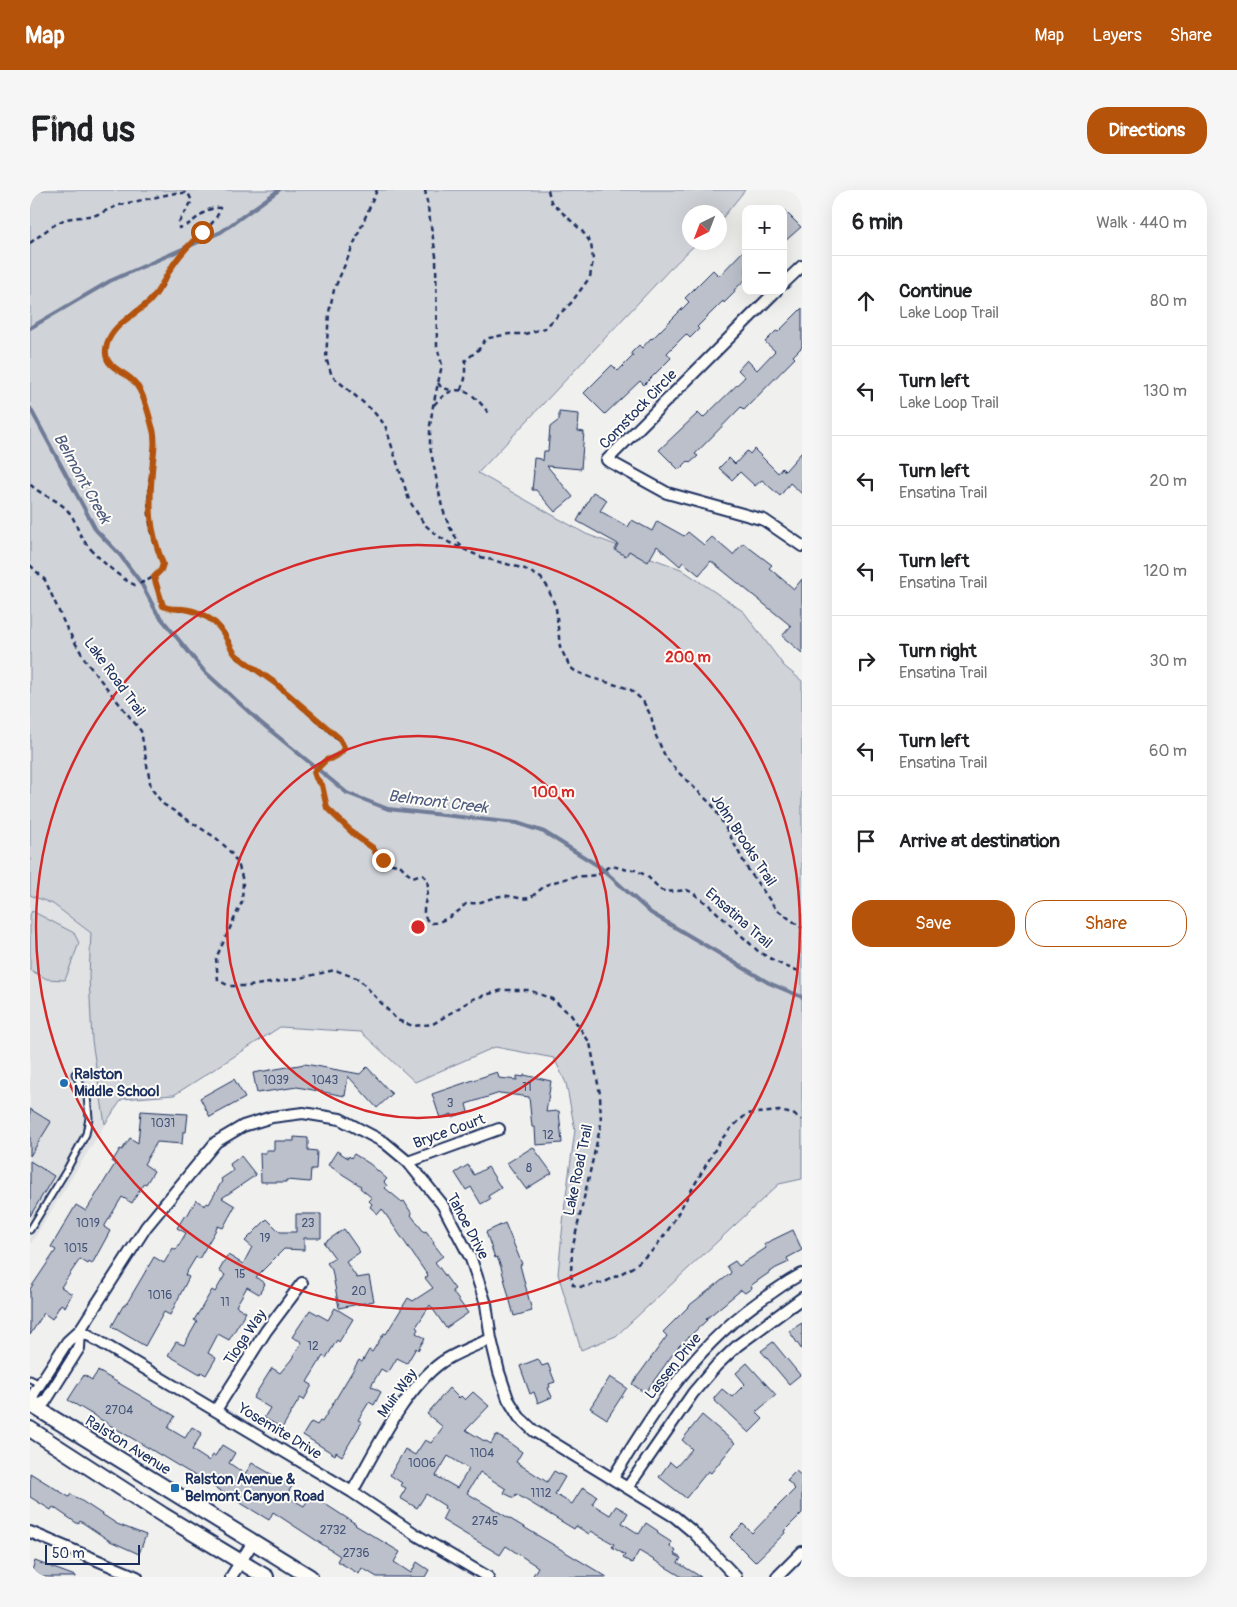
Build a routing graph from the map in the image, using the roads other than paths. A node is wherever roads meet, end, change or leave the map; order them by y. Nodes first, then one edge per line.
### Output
1 (802, 266) edge
2 (787, 280) edge
3 (772, 295) edge
4 (802, 546) edge
5 (75, 1074) dead end
6 (499, 1129) dead end
7 (408, 1162) junction
8 (30, 1230) edge
9 (802, 1274) edge
10 (302, 1283) dead end
11 (802, 1298) edge
12 (80, 1330) junction
13 (491, 1339) junction
14 (30, 1379) edge
15 (40, 1384) junction
16 (32, 1408) edge
17 (216, 1410) junction
18 (30, 1429) edge
19 (613, 1478) junction
20 (628, 1487) junction
21 (352, 1492) junction
22 (30, 1532) edge
23 (253, 1542) junction
24 (802, 1552) edge
25 (241, 1562) junction
26 (137, 1577) edge
27 (231, 1577) edge
28 (266, 1577) edge
29 (310, 1577) edge
30 (488, 1577) edge
31 (736, 1577) edge
32 (777, 1577) edge

1 - 2 street
3 - 4 street, Comstock Circle
5 - 8 lane
6 - 7 street, Bryce Court
7 - 12 street, Tahoe Drive
7 - 13 street, Tahoe Drive
9 - 19 street, Lassen Drive
10 - 17 street, Tioga Way
11 - 20 street
12 - 15 street, Tahoe Drive
12 - 16 street, Tahoe Drive
12 - 17 street, Yosemite Drive
13 - 19 street, Tahoe Drive
13 - 21 street, Muir Way
14 - 15 lane
15 - 16 street, Tahoe Drive
16 - 23 main road, Ralston Avenue
17 - 21 street, Yosemite Drive
18 - 25 main road
19 - 20 street, Tahoe Drive
20 - 31 street, Tahoe Drive
21 - 30 street, Yosemite Drive
22 - 26 street
23 - 25 street
23 - 29 main road, Ralston Avenue
24 - 32 street
25 - 27 street
25 - 28 main road

